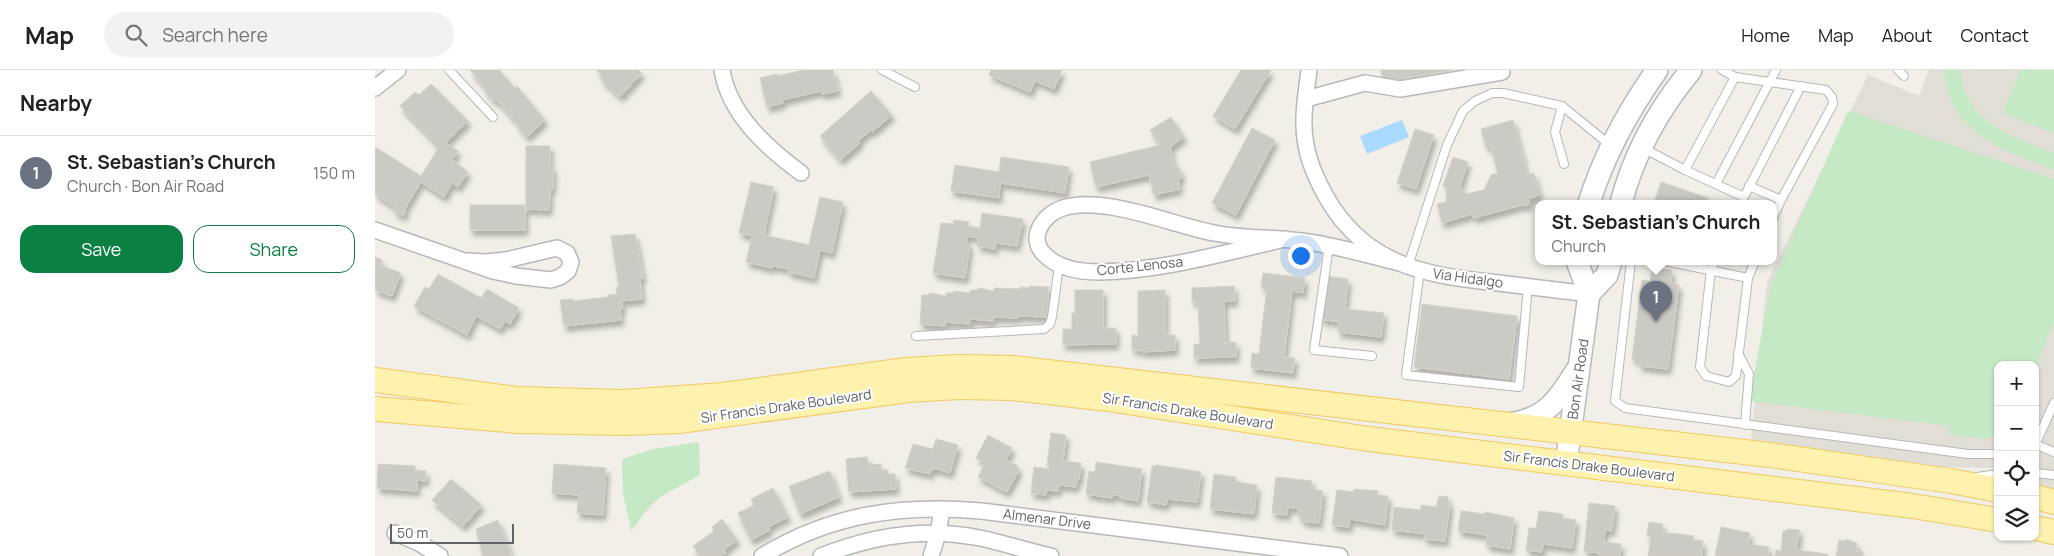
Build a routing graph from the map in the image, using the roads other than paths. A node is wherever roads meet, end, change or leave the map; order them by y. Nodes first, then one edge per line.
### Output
1 (398, 70) edge
2 (449, 70) edge
3 (722, 70) edge
4 (882, 70) edge
5 (1309, 70) edge
6 (1657, 70) edge
7 (1691, 70) edge
8 (1722, 70) edge
9 (1777, 70) edge
10 (1502, 72) dead end
11 (1735, 77) junction
12 (1769, 81) junction
13 (1801, 86) junction
14 (915, 87) dead end
15 (375, 88) edge
16 (1306, 99) junction
17 (1562, 106) junction
18 (493, 117) dead end
19 (1611, 146) junction
20 (1641, 148) junction
21 (1564, 164) dead end
22 (1685, 170) junction
23 (801, 173) dead end
24 (1716, 184) junction
25 (1749, 186) junction
26 (1590, 200) edge
27 (1622, 200) edge
28 (1743, 200) edge
29 (1781, 200) junction
30 (1777, 209) edge
31 (375, 230) edge
32 (1285, 239) junction
33 (1329, 246) junction
34 (467, 260) junction
35 (1059, 265) junction
36 (1578, 265) edge
37 (1610, 265) edge
38 (1631, 265) edge
39 (1685, 265) edge
40 (1713, 265) edge
41 (1753, 265) edge
42 (1409, 267) junction
43 (1711, 270) junction
44 (1748, 278) junction
45 (1528, 286) junction
46 (1589, 294) junction
47 (916, 336) dead end
48 (1738, 353) junction
49 (1372, 356) dead end
50 (1580, 364) junction
51 (375, 380) edge
52 (2054, 404) edge
53 (375, 409) edge
54 (1507, 424) junction
55 (1745, 425) junction
56 (1570, 432) junction
57 (2039, 438) edge
58 (2039, 446) edge
59 (2054, 452) edge
60 (1994, 454) edge
61 (1566, 464) junction
62 (2039, 474) edge
63 (1994, 475) edge
64 (2054, 476) edge
65 (1951, 481) junction
66 (1994, 489) edge
67 (2039, 498) edge
68 (2054, 502) edge
69 (942, 509) junction
70 (1994, 519) edge
71 (2039, 529) edge
72 (2054, 532) edge
73 (395, 533) dead end
74 (938, 534) junction
75 (440, 556) edge
76 (762, 556) edge
77 (821, 556) edge
78 (931, 556) edge
79 (1051, 556) edge
80 (1340, 556) edge

1 - 15 street
2 - 18 lane
3 - 23 street
4 - 14 lane
5 - 16 street, Via Hidalgo
6 - 19 main road
7 - 20 main road
8 - 11 lane
9 - 12 lane
10 - 16 street
11 - 12 lane
11 - 22 lane
12 - 13 lane
12 - 24 lane
13 - 25 lane
13 - 29 lane
16 - 42 street, Via Hidalgo
17 - 19 lane
17 - 21 lane
17 - 42 lane
19 - 26 main road
20 - 22 lane
20 - 27 main road
22 - 24 lane
24 - 28 lane
25 - 28 lane
25 - 29 lane
29 - 30 lane
31 - 34 street
32 - 33 street, Corte Lenosa
32 - 35 street, Corte Lenosa
32 - 35 street, Corte Lenosa
33 - 42 street, Corte Lenosa
33 - 49 lane
34 - 34 street
35 - 47 lane
36 - 46 main road, Bon Air Road
37 - 46 main road
38 - 55 lane
39 - 43 lane
40 - 43 lane
41 - 44 lane
42 - 45 street, Via Hidalgo
42 - 45 lane
43 - 44 lane
43 - 48 lane
44 - 48 lane
45 - 46 street, Via Hidalgo
46 - 50 main road, Bon Air Road
48 - 55 lane
50 - 54 main road
50 - 56 main road, Bon Air Road
51 - 54 main road, Sir Francis Drake Boulevard
52 - 57 lane
53 - 61 main road, Sir Francis Drake Boulevard
54 - 56 main road, Sir Francis Drake Boulevard
55 - 60 lane
56 - 61 main road, Bon Air Road
56 - 65 main road, Sir Francis Drake Boulevard
58 - 59 lane
61 - 70 main road, Sir Francis Drake Boulevard
62 - 64 lane
63 - 65 lane
65 - 66 main road, Sir Francis Drake Boulevard
67 - 68 main road
69 - 74 street
69 - 76 street, Almenar Drive
69 - 80 street, Almenar Drive
71 - 72 main road
73 - 75 street
74 - 77 street, Almenar Drive
74 - 78 street
74 - 79 street, Almenar Drive

